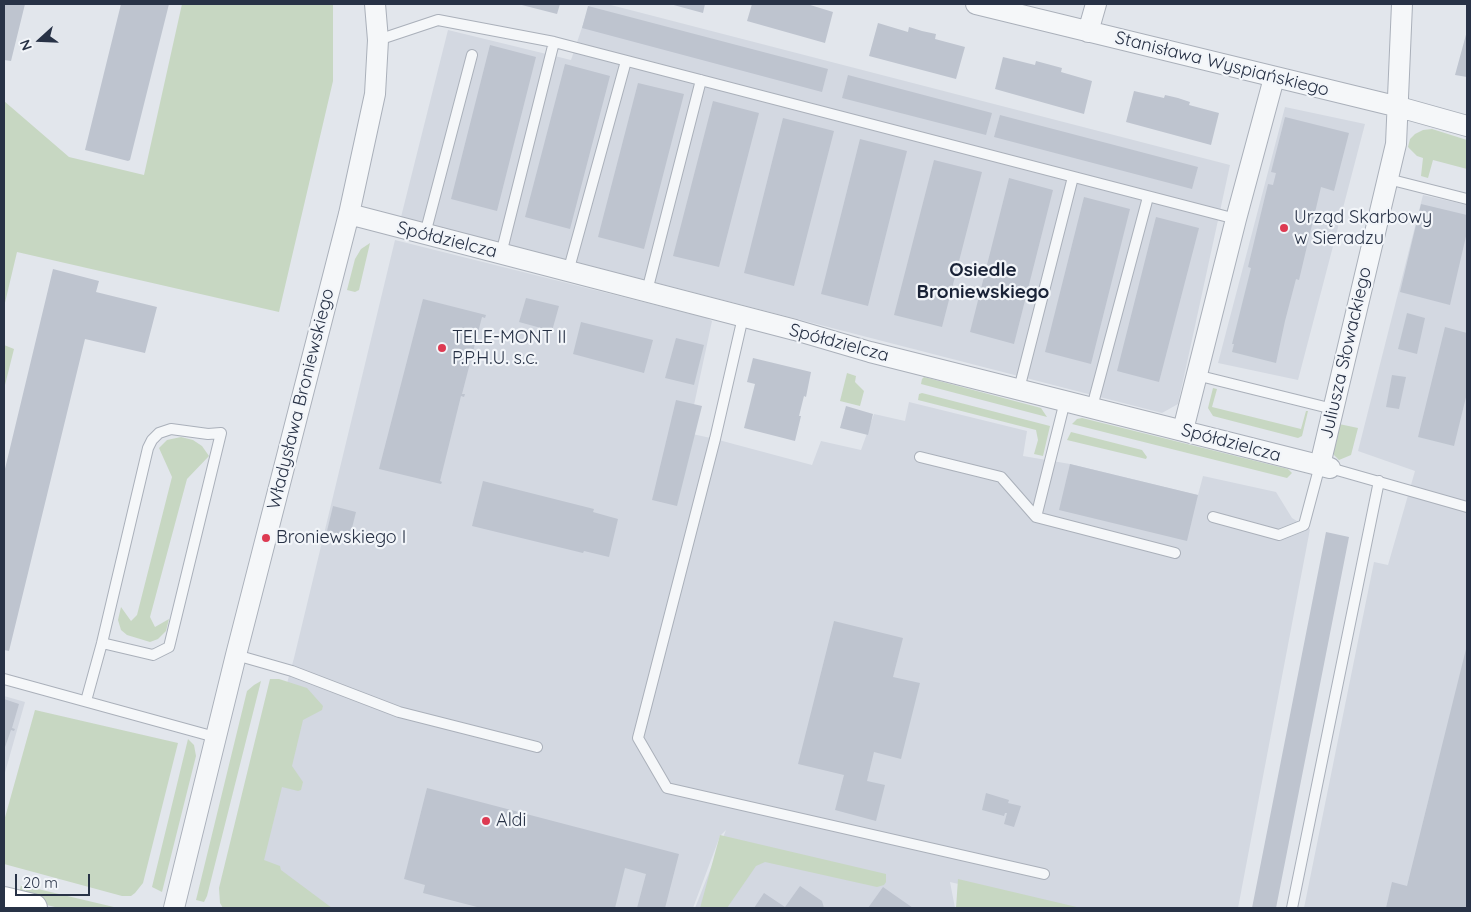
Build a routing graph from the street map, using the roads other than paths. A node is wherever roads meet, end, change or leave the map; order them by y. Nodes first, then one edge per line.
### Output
1 (375, 4) edge
2 (976, 4) edge
3 (1096, 4) edge
4 (1402, 4) edge
5 (1088, 32) junction
6 (378, 40) junction
7 (554, 42) junction
8 (472, 55) dead end
9 (626, 61) junction
10 (1274, 78) junction
11 (700, 80) junction
12 (1399, 107) junction
13 (1467, 126) edge
14 (1073, 177) junction
15 (1388, 179) junction
16 (1148, 197) junction
17 (1467, 199) edge
18 (349, 214) junction
19 (1236, 219) junction
20 (425, 234) junction
21 (501, 254) junction
22 (568, 272) junction
23 (647, 292) junction
24 (743, 317) junction
25 (1196, 375) junction
26 (1019, 389) junction
27 (1065, 401) junction
28 (1092, 407) junction
29 (1333, 409) junction
30 (1183, 430) junction
31 (920, 457) dead end
32 (1325, 467) junction
33 (1379, 481) junction
34 (1467, 507) edge
35 (1213, 516) dead end
36 (1036, 517) junction
37 (1175, 553) dead end
38 (102, 643) junction
39 (236, 655) junction
40 (4, 680) edge
41 (86, 701) junction
42 (215, 738) junction
43 (537, 747) dead end
44 (1044, 874) dead end
45 (4, 901) edge
46 (32, 908) edge
47 (174, 908) edge
48 (1292, 908) edge

1 - 6 street, Władysława Broniewskiego
2 - 5 street, Stanisława Wyspiańskiego
3 - 5 street
4 - 12 street, Juliusza Słowackiego
5 - 10 street, Stanisława Wyspiańskiego
6 - 7 lane
6 - 18 street, Władysława Broniewskiego
7 - 9 lane
7 - 21 lane
8 - 20 lane
9 - 11 lane
9 - 22 lane
10 - 12 street, Stanisława Wyspiańskiego
10 - 19 street
11 - 14 lane
11 - 23 lane
12 - 13 street, Stanisława Wyspiańskiego
12 - 15 street, Juliusza Słowackiego
14 - 16 lane
14 - 26 lane
15 - 17 lane
15 - 29 street, Juliusza Słowackiego
16 - 19 lane
16 - 28 lane
18 - 20 street, Spółdzielcza
18 - 39 street, Władysława Broniewskiego
19 - 25 street
20 - 21 street, Spółdzielcza
21 - 22 street, Spółdzielcza
22 - 23 street, Spółdzielcza
23 - 24 street, Spółdzielcza
24 - 26 street, Spółdzielcza
24 - 44 lane
25 - 29 lane
25 - 30 street
26 - 27 street, Spółdzielcza
27 - 28 street, Spółdzielcza
27 - 36 lane
28 - 30 street, Spółdzielcza
29 - 32 street, Juliusza Słowackiego
30 - 32 street, Spółdzielcza
31 - 36 lane
32 - 33 lane
32 - 35 lane
33 - 34 lane
33 - 48 lane
36 - 37 lane
38 - 38 lane
38 - 41 lane
39 - 42 street, Władysława Broniewskiego
39 - 43 lane
40 - 41 lane
41 - 42 lane
42 - 47 street, Władysława Broniewskiego
45 - 46 main road

